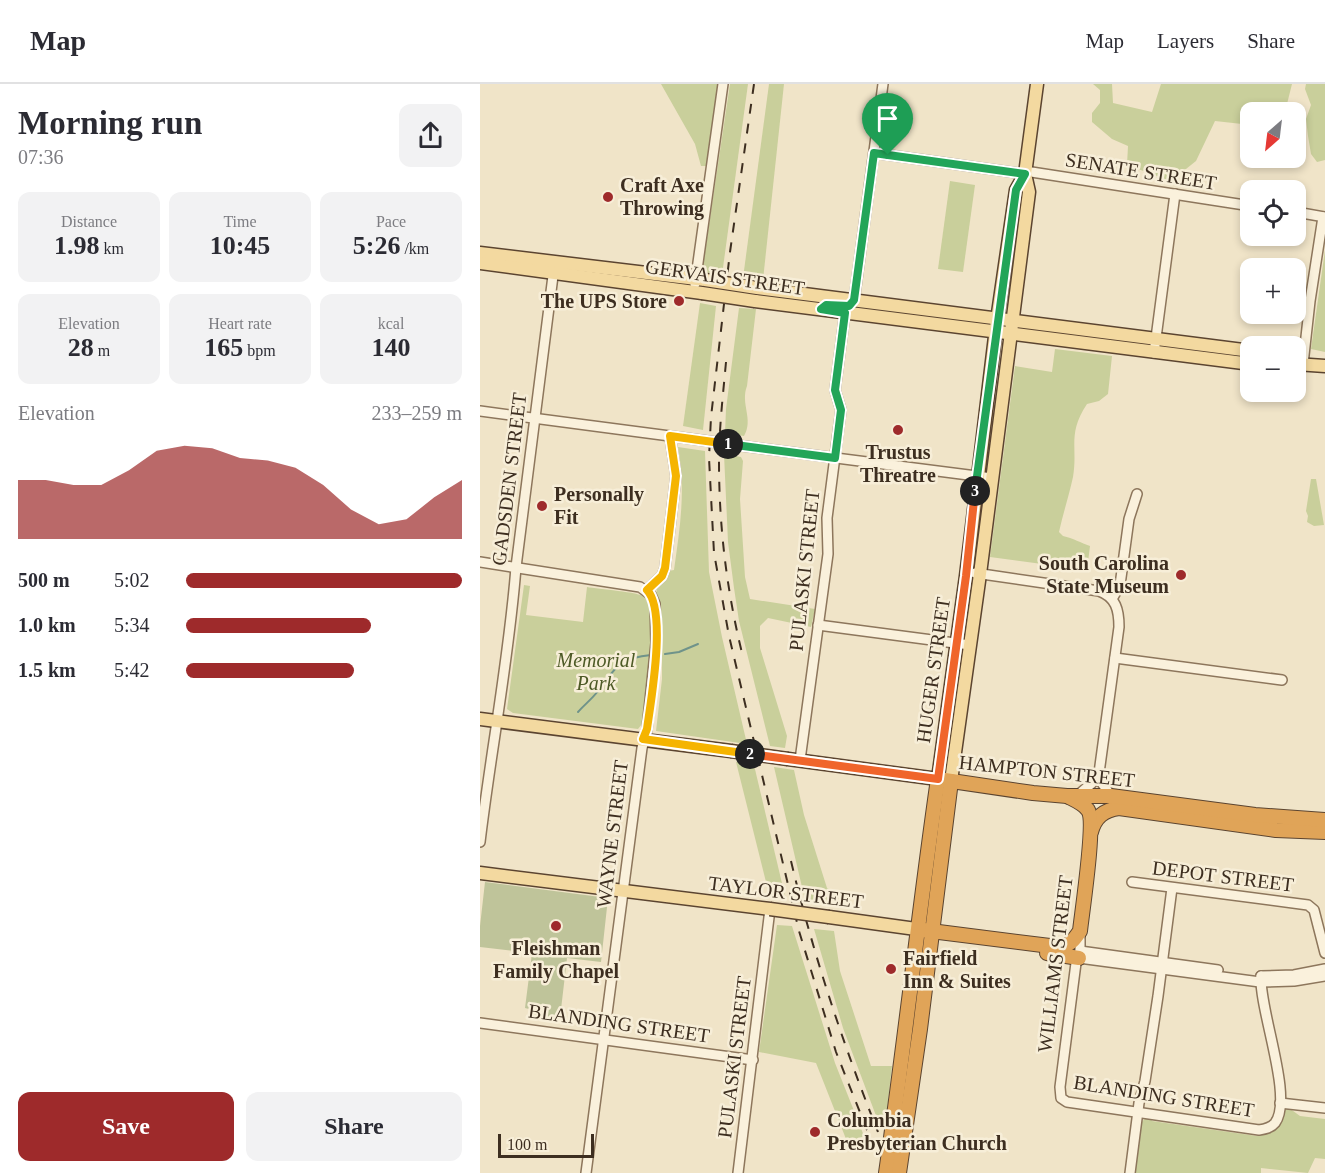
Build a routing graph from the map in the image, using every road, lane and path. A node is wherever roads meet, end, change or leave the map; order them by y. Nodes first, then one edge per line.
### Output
1 (723, 84) edge
2 (883, 84) edge
3 (1036, 84) edge
4 (874, 153) junction
5 (1025, 173) junction
6 (1175, 194) junction
7 (1240, 204) edge
8 (1306, 214) edge
9 (1324, 217) edge
10 (480, 253) edge
11 (480, 263) edge
12 (554, 268) junction
13 (699, 286) junction
14 (756, 294) junction
15 (854, 300) junction
16 (821, 309) junction
17 (845, 313) junction
18 (997, 326) junction
19 (1011, 328) junction
20 (1304, 336) edge
21 (1156, 339) junction
22 (1240, 350) edge
23 (1154, 353) junction
24 (1240, 363) edge
25 (1306, 364) edge
26 (1325, 366) edge
27 (480, 411) edge
28 (534, 418) junction
29 (670, 436) junction
30 (835, 458) junction
31 (977, 476) junction
32 (992, 478) junction
33 (1137, 494) dead end
34 (480, 562) edge
35 (516, 567) junction
36 (966, 572) junction
37 (980, 574) junction
38 (647, 590) junction
39 (1112, 599) junction
40 (818, 625) junction
41 (956, 643) junction
42 (970, 645) junction
43 (1115, 658) junction
44 (1282, 680) dead end
45 (480, 719) edge
46 (495, 720) junction
47 (643, 739) junction
48 (794, 760) junction
49 (1099, 773) junction
50 (944, 780) junction
51 (1072, 796) junction
52 (1111, 796) junction
53 (1324, 826) edge
54 (1090, 836) junction
55 (480, 842) edge
56 (480, 873) edge
57 (1132, 882) dead end
58 (1172, 888) junction
59 (624, 890) junction
60 (770, 909) junction
61 (916, 929) junction
62 (932, 931) junction
63 (1080, 931) junction
64 (1023, 942) junction
65 (1325, 953) edge
66 (1080, 954) junction
67 (1161, 965) junction
68 (1325, 969) edge
69 (1325, 976) edge
70 (1261, 979) junction
71 (480, 1023) edge
72 (603, 1039) junction
73 (753, 1060) junction
74 (1061, 1098) joint
75 (1280, 1103) junction
76 (1325, 1108) edge
77 (1138, 1113) junction
78 (586, 1173) edge
79 (738, 1173) edge
80 (886, 1173) edge
81 (899, 1173) edge
82 (1130, 1173) edge

1 - 13 street
2 - 4 street
3 - 5 main road, HUGER STREET
4 - 5 street, SENATE STREET
4 - 15 street
5 - 6 street, SENATE STREET
5 - 18 main road, HUGER STREET
5 - 19 main road, HUGER STREET
6 - 7 street, SENATE STREET
6 - 21 street
8 - 9 street
9 - 20 street
10 - 12 main road, GERVAIS STREET
11 - 12 main road, GERVAIS STREET
12 - 13 main road, GERVAIS STREET
12 - 28 street, GADSDEN STREET
13 - 14 main road, GERVAIS STREET, bridge
14 - 15 main road, GERVAIS STREET
14 - 16 main road, GERVAIS STREET
15 - 16 main road
15 - 18 main road, GERVAIS STREET
16 - 17 main road, GERVAIS STREET
17 - 18 main road, GERVAIS STREET
17 - 30 street, PULASKI STREET
18 - 19 main road, GERVAIS STREET
18 - 31 main road, HUGER STREET
19 - 21 main road, GERVAIS STREET
19 - 23 main road, GERVAIS STREET
19 - 32 main road, HUGER STREET
21 - 22 main road, GERVAIS STREET
21 - 23 street
23 - 24 main road, GERVAIS STREET
25 - 26 main road
27 - 28 street
28 - 29 street
28 - 35 street, GADSDEN STREET
29 - 30 street, bridge
29 - 38 street
30 - 31 street
30 - 40 street, PULASKI STREET
31 - 32 street
31 - 36 main road, HUGER STREET
32 - 37 main road, HUGER STREET
33 - 39 street
34 - 35 street
35 - 38 street
35 - 46 street, GADSDEN STREET
36 - 37 street
36 - 41 main road, HUGER STREET
37 - 39 street
37 - 42 main road, HUGER STREET
38 - 47 street, WAYNE STREET
39 - 43 street
40 - 41 street
40 - 48 street, PULASKI STREET
41 - 42 street
41 - 50 main road, HUGER STREET
42 - 50 main road, HUGER STREET
43 - 44 street
43 - 49 street
45 - 46 main road, HAMPTON STREET
46 - 47 main road, HAMPTON STREET
46 - 55 street, GADSDEN STREET
47 - 48 main road, HAMPTON STREET, bridge
47 - 59 street, WAYNE STREET
48 - 50 main road, HAMPTON STREET
49 - 51 street
49 - 52 street
50 - 51 highway, HAMPTON STREET
50 - 61 highway, HUGER STREET
50 - 62 highway, HUGER STREET
51 - 52 highway, HAMPTON STREET
51 - 54 highway
52 - 53 highway, HAMPTON STREET
53 - 54 highway, HAMPTON STREET
54 - 63 highway, WILLIAMS STREET
56 - 59 main road, TAYLOR STREET
57 - 58 street, DEPOT STREET
58 - 65 street, DEPOT STREET
58 - 67 street
59 - 60 main road, TAYLOR STREET
59 - 72 street, WAYNE STREET
60 - 61 main road, TAYLOR STREET, bridge
60 - 73 street, PULASKI STREET
61 - 62 highway, TAYLOR STREET
61 - 80 highway, HUGER STREET
62 - 64 highway, TAYLOR STREET
62 - 81 highway, HUGER STREET
63 - 64 highway, TAYLOR STREET
63 - 66 street, WILLIAMS STREET
64 - 66 highway
66 - 67 street
66 - 74 street, WILLIAMS STREET
67 - 70 street
67 - 77 street
68 - 70 street
69 - 70 street
70 - 75 street
71 - 72 street, BLANDING STREET
72 - 73 street, BLANDING STREET
72 - 78 street, WAYNE STREET
73 - 79 street, PULASKI STREET
74 - 77 street, BLANDING STREET
75 - 76 street
75 - 77 street, BLANDING STREET
77 - 82 street

